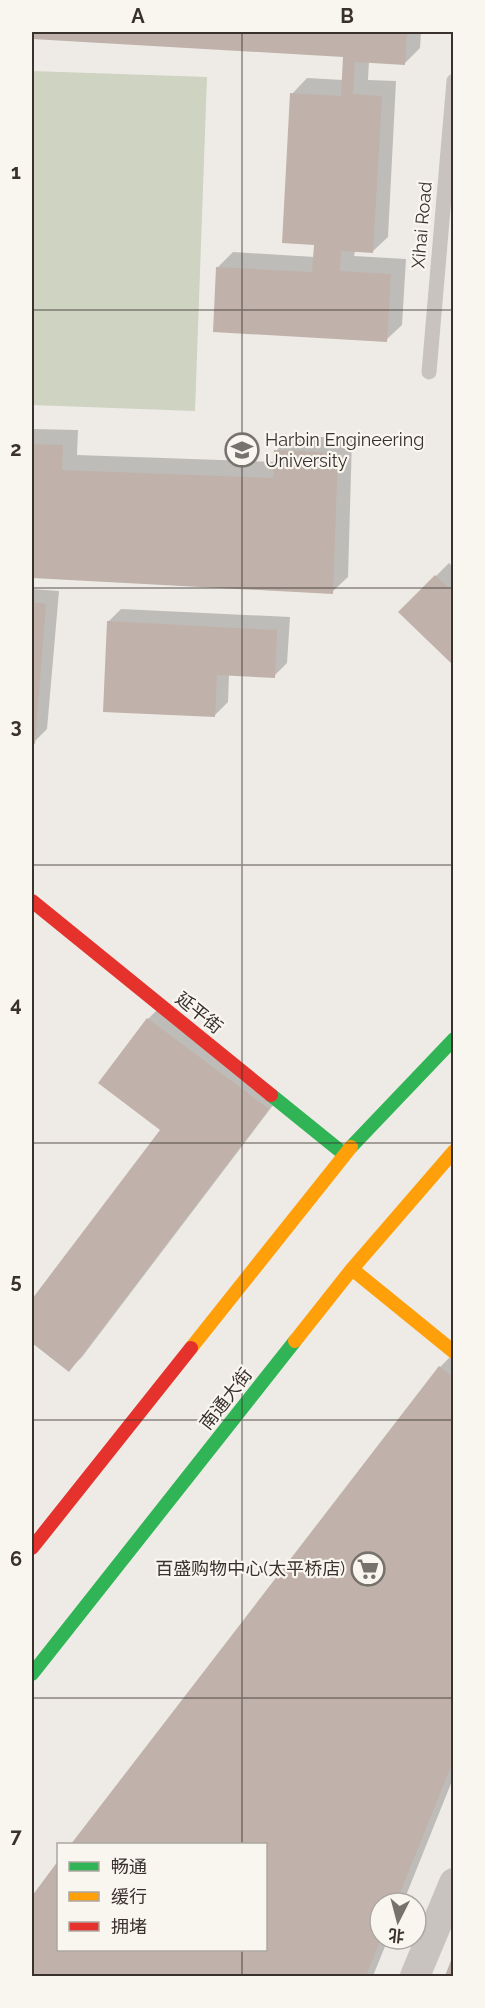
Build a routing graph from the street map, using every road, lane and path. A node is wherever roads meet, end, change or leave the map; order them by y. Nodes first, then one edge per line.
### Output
1 (453, 81) edge
2 (429, 372) dead end
3 (32, 901) edge
4 (453, 1039) edge
5 (453, 1151) edge
6 (344, 1154) junction
7 (352, 1269) junction
8 (453, 1352) edge
9 (32, 1548) edge
10 (32, 1674) edge
11 (453, 1883) edge
12 (415, 1977) edge

1 - 2 lane, Xihai Road
3 - 6 main road, 延平街
4 - 6 main road
5 - 7 main road, 南通大街
6 - 9 main road
7 - 8 main road
7 - 10 main road, 南通大街
11 - 12 street

